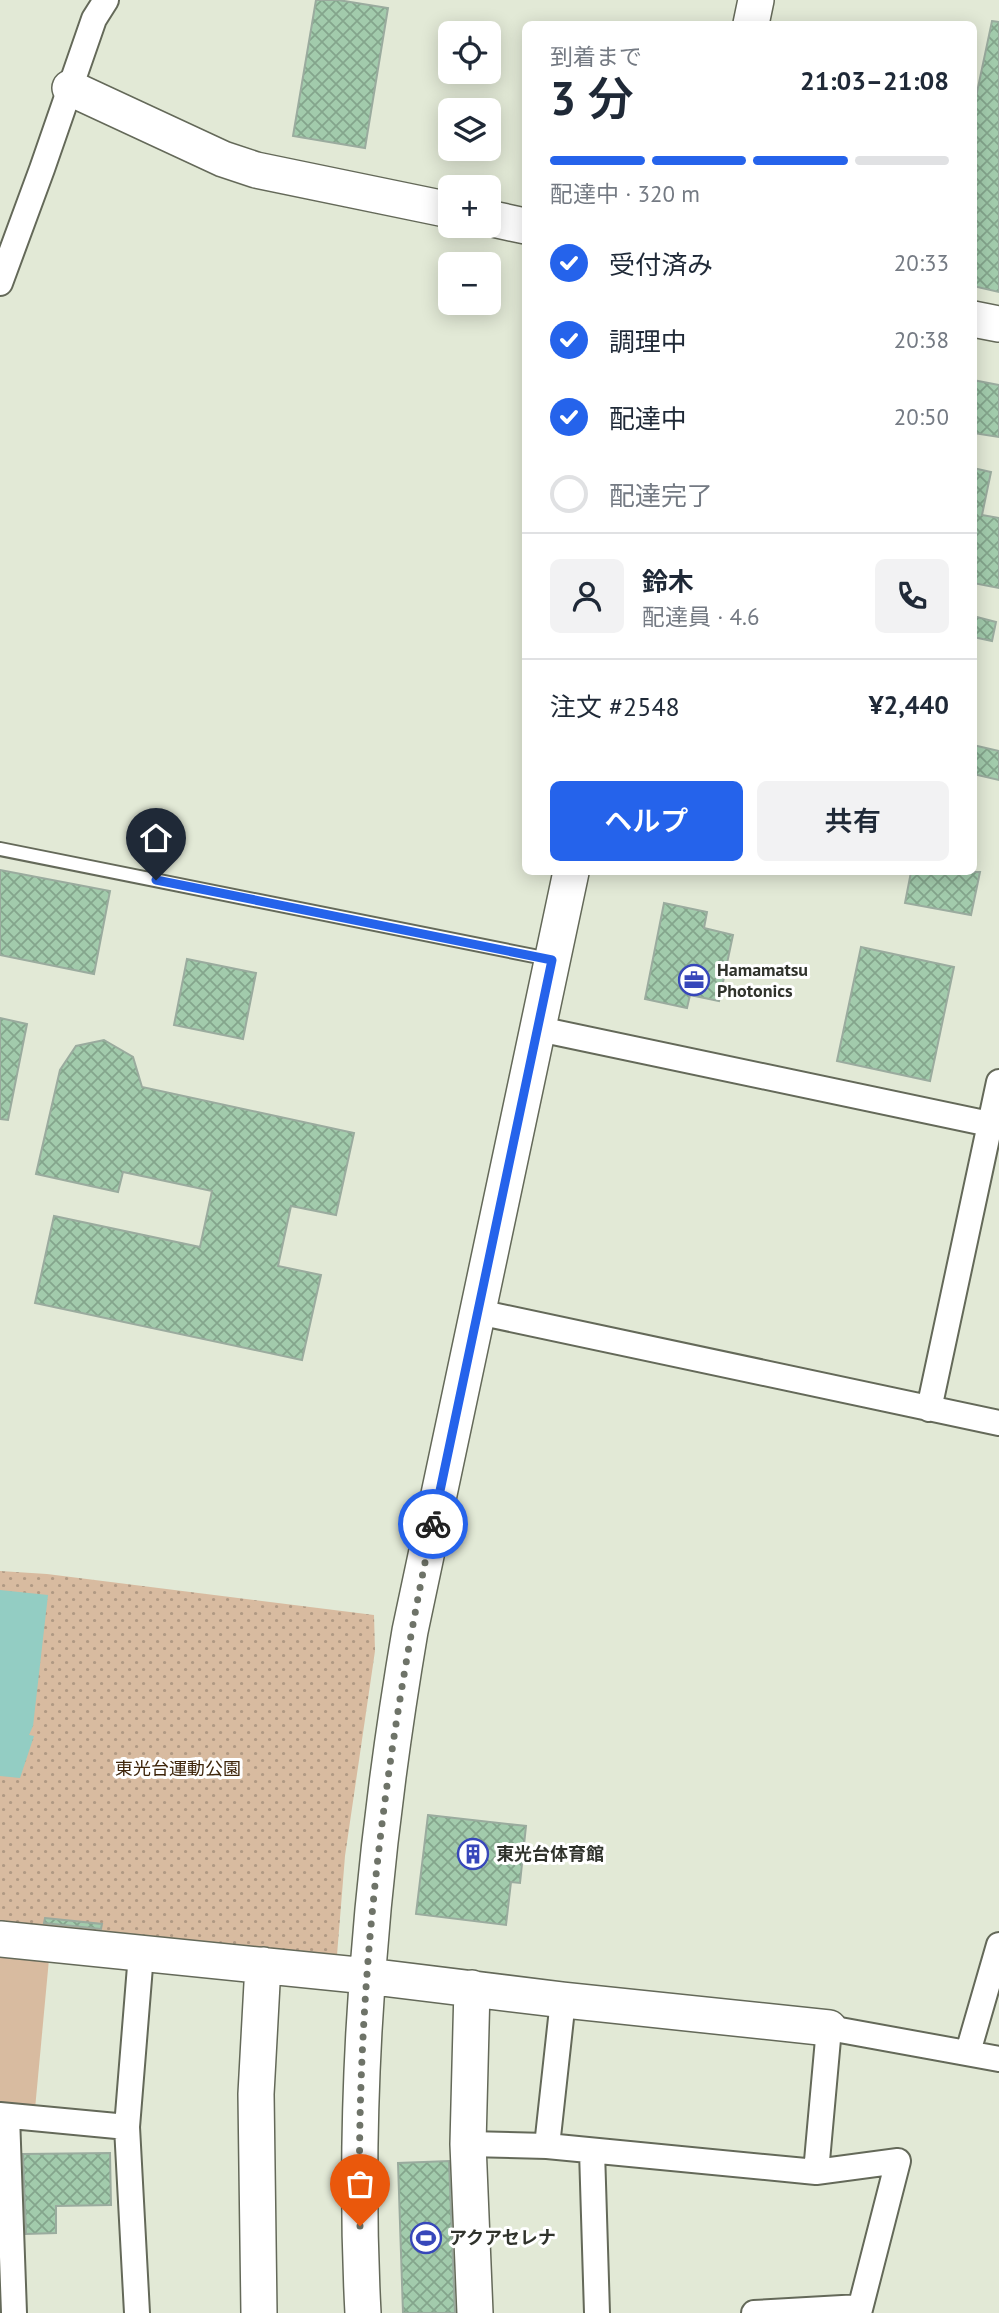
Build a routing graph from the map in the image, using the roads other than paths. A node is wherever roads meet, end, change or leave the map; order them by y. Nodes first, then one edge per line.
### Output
1 (106, 0) edge
2 (757, 0) edge
3 (752, 21) edge
4 (70, 88) junction
5 (438, 207) edge
6 (501, 221) edge
7 (522, 225) edge
8 (0, 283) edge
9 (977, 319) edge
10 (999, 324) edge
11 (0, 849) edge
12 (570, 875) edge
13 (552, 960) junction
14 (539, 1029) junction
15 (999, 1082) edge
16 (995, 1125) edge
17 (478, 1312) junction
18 (929, 1409) junction
19 (999, 1423) edge
20 (0, 1939) edge
21 (999, 1945) edge
22 (141, 1954) junction
23 (263, 1965) junction
24 (367, 1976) junction
25 (472, 1989) junction
26 (563, 2000) junction
27 (829, 2028) junction
28 (968, 2052) junction
29 (999, 2059) edge
30 (4, 2116) edge
31 (127, 2127) junction
32 (468, 2144) junction
33 (547, 2146) junction
34 (592, 2151) junction
35 (816, 2172) junction
36 (6, 2244) edge
37 (859, 2310) edge
38 (14, 2313) edge
39 (137, 2313) edge
40 (259, 2313) edge
41 (363, 2313) edge
42 (475, 2313) edge
43 (597, 2313) edge
44 (754, 2313) edge

1 - 4 street
2 - 3 street
4 - 5 street
4 - 8 street
6 - 7 street
9 - 10 street
11 - 13 lane
12 - 13 street
13 - 14 street
14 - 16 street
14 - 17 street
15 - 16 street
16 - 18 street
17 - 18 street
17 - 24 street
18 - 19 street
20 - 22 street
21 - 28 street
22 - 23 street
22 - 31 street
23 - 24 street
23 - 40 street
24 - 25 street
24 - 41 street
25 - 26 street
25 - 32 street
26 - 27 street
26 - 33 street
27 - 28 street
27 - 35 street
28 - 29 street
30 - 31 street
30 - 36 street
31 - 39 street
32 - 33 street
32 - 42 street
33 - 34 street
34 - 35 street
34 - 43 street
35 - 37 street
36 - 38 street
37 - 44 street

